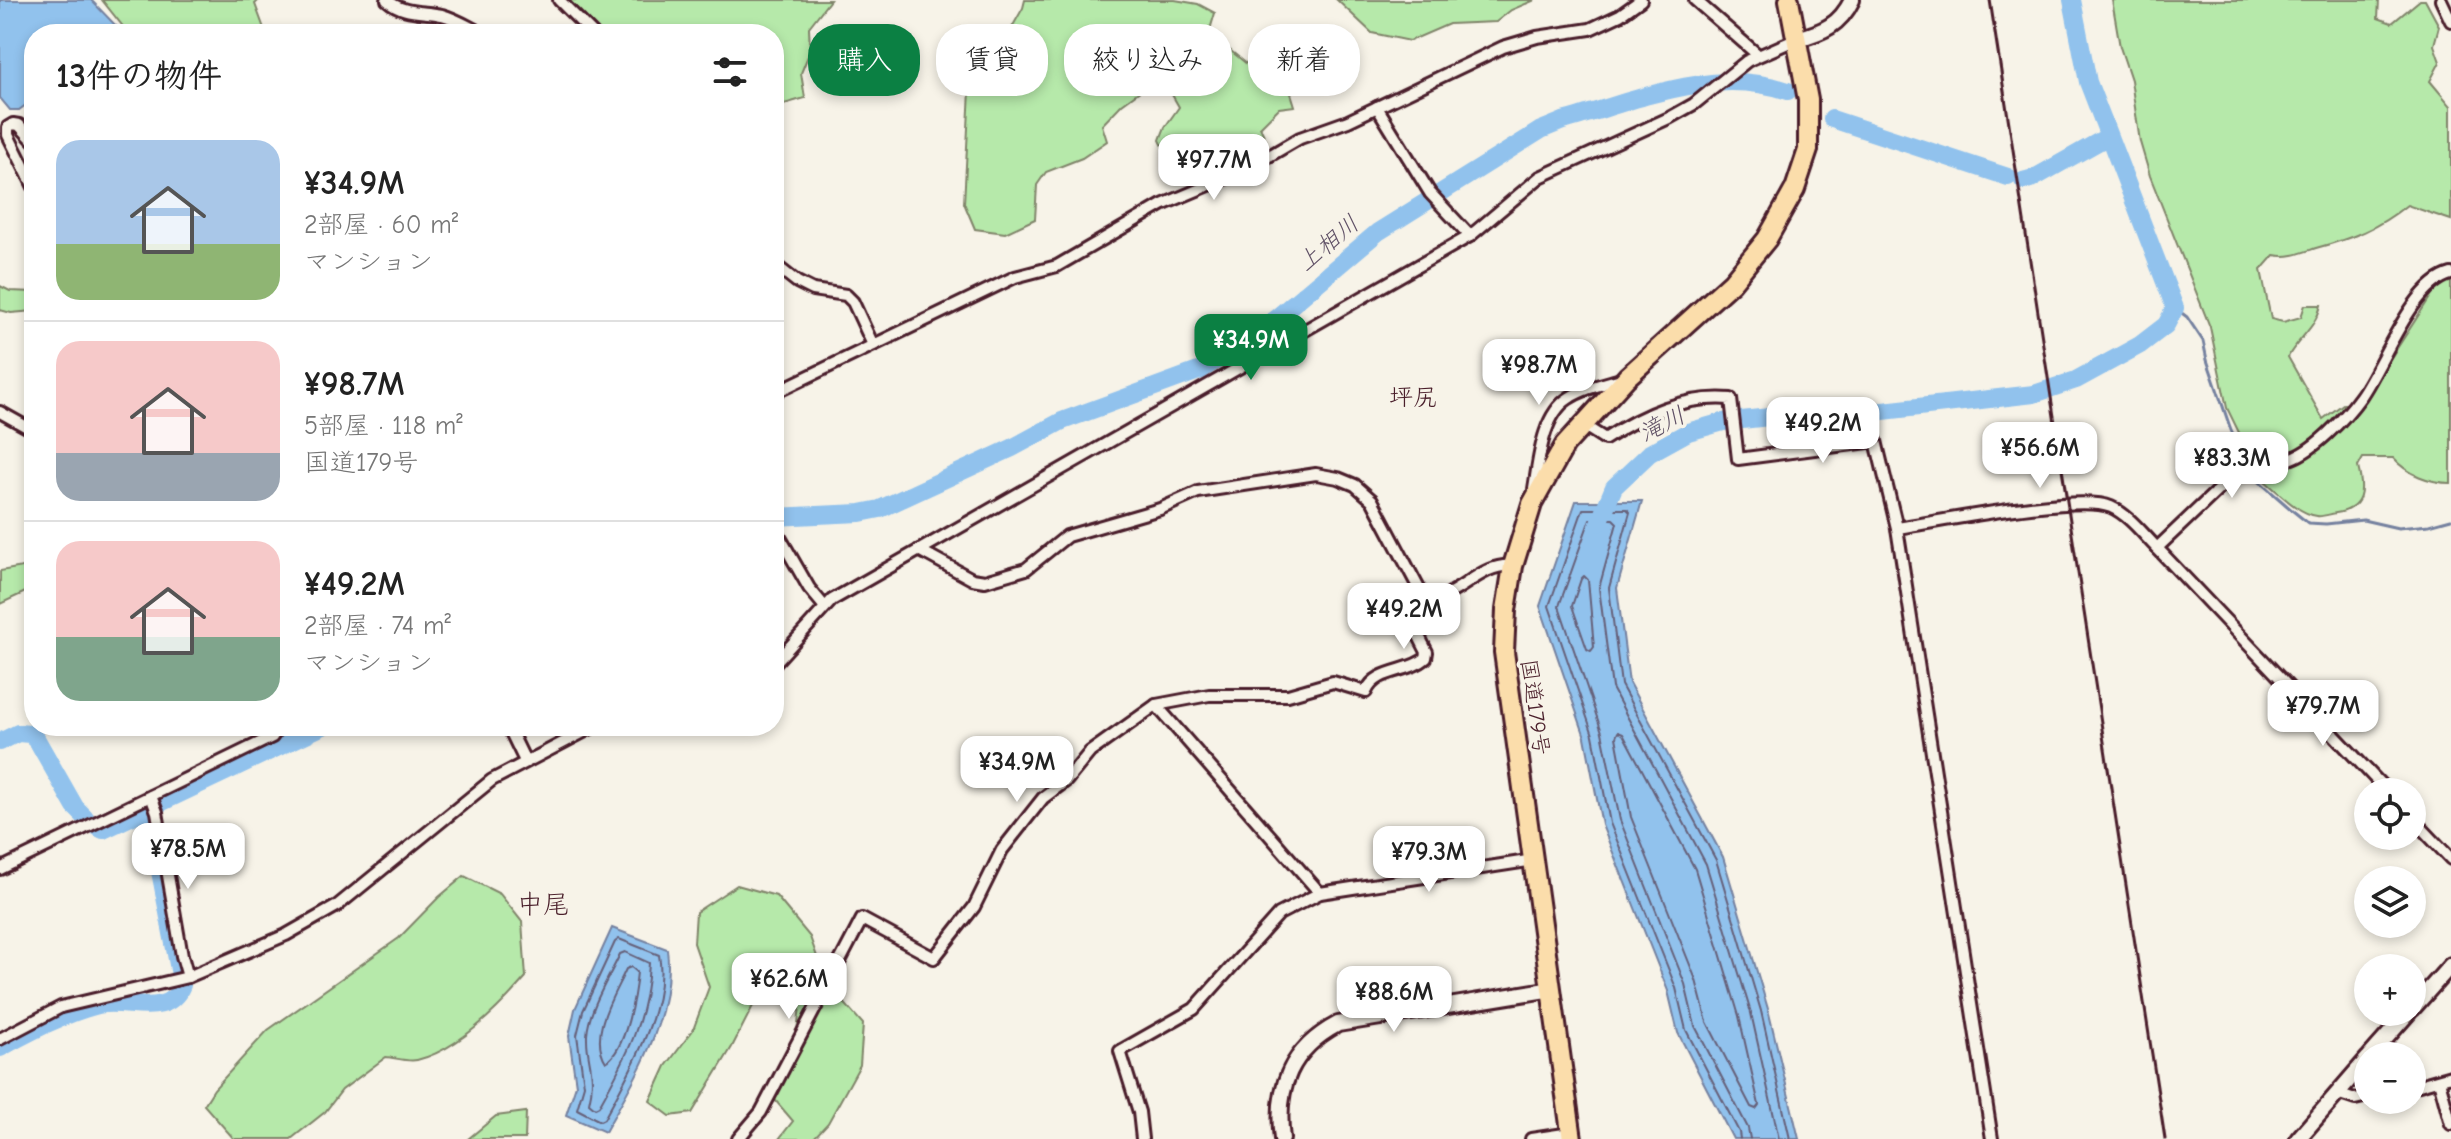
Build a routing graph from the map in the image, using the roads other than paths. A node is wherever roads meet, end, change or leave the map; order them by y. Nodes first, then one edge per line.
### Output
1 (387, 0) edge
2 (559, 0) edge
3 (1641, 0) edge
4 (1695, 0) edge
5 (1789, 0) edge
6 (1852, 0) edge
7 (2441, 0) edge
8 (2451, 21) edge
9 (466, 24) edge
10 (583, 24) edge
11 (1797, 39) junction
12 (1758, 55) junction
13 (1377, 107) junction
14 (24, 130) edge
15 (24, 167) edge
16 (1470, 236) junction
17 (784, 272) edge
18 (2451, 274) edge
19 (873, 345) junction
20 (1627, 377) junction
21 (784, 388) edge
22 (0, 412) edge
23 (24, 425) edge
24 (1583, 425) junction
25 (1532, 504) junction
26 (1897, 528) junction
27 (784, 544) edge
28 (2157, 548) junction
29 (919, 550) junction
30 (1513, 566) junction
31 (1425, 600) junction
32 (824, 606) junction
33 (784, 652) edge
34 (1156, 705) junction
35 (273, 736) edge
36 (513, 736) edge
37 (575, 736) edge
38 (525, 761) junction
39 (2375, 778) edge
40 (154, 803) junction
41 (2426, 833) edge
42 (2451, 859) edge
43 (1534, 860) junction
44 (0, 869) edge
45 (1320, 893) junction
46 (2451, 965) edge
47 (184, 978) junction
48 (1552, 989) junction
49 (2426, 993) edge
50 (2397, 1026) edge
51 (0, 1039) edge
52 (2382, 1042) edge
53 (2354, 1074) edge
54 (2451, 1076) edge
55 (2439, 1080) junction
56 (2426, 1083) edge
57 (2337, 1093) junction
58 (2354, 1099) edge
59 (2451, 1124) edge
60 (1571, 1136) edge
61 (738, 1139) edge
62 (1142, 1139) edge
63 (1282, 1139) edge
64 (1531, 1139) edge
65 (1992, 1139) edge
66 (2298, 1139) edge

1 - 9 street
2 - 10 street
3 - 13 street
4 - 12 street
5 - 11 highway, 国道179号
6 - 11 street
7 - 8 street
11 - 12 street
11 - 20 highway, 国道179号
12 - 16 street
13 - 16 street
13 - 19 street
14 - 15 street
16 - 29 street
17 - 19 street
18 - 28 street
19 - 21 street
20 - 24 highway, 国道179号
20 - 25 street
22 - 23 street
24 - 25 highway, 国道179号
24 - 26 street
25 - 30 highway, 国道179号
26 - 28 street
26 - 65 street
27 - 32 street
28 - 39 street
29 - 31 street
29 - 32 street
30 - 31 street
30 - 43 highway, 国道179号
31 - 34 street
32 - 33 street
34 - 45 street
34 - 61 street
35 - 40 street
36 - 38 street
37 - 38 street
38 - 47 street
40 - 44 street
40 - 47 street
41 - 42 street
43 - 45 street
43 - 48 highway, 国道179号
45 - 62 street
46 - 49 street
47 - 51 street
48 - 60 highway, 国道179号
48 - 63 street
50 - 52 street
53 - 57 street
54 - 55 street
55 - 56 street
55 - 59 street
57 - 58 street
57 - 66 street
60 - 64 street

